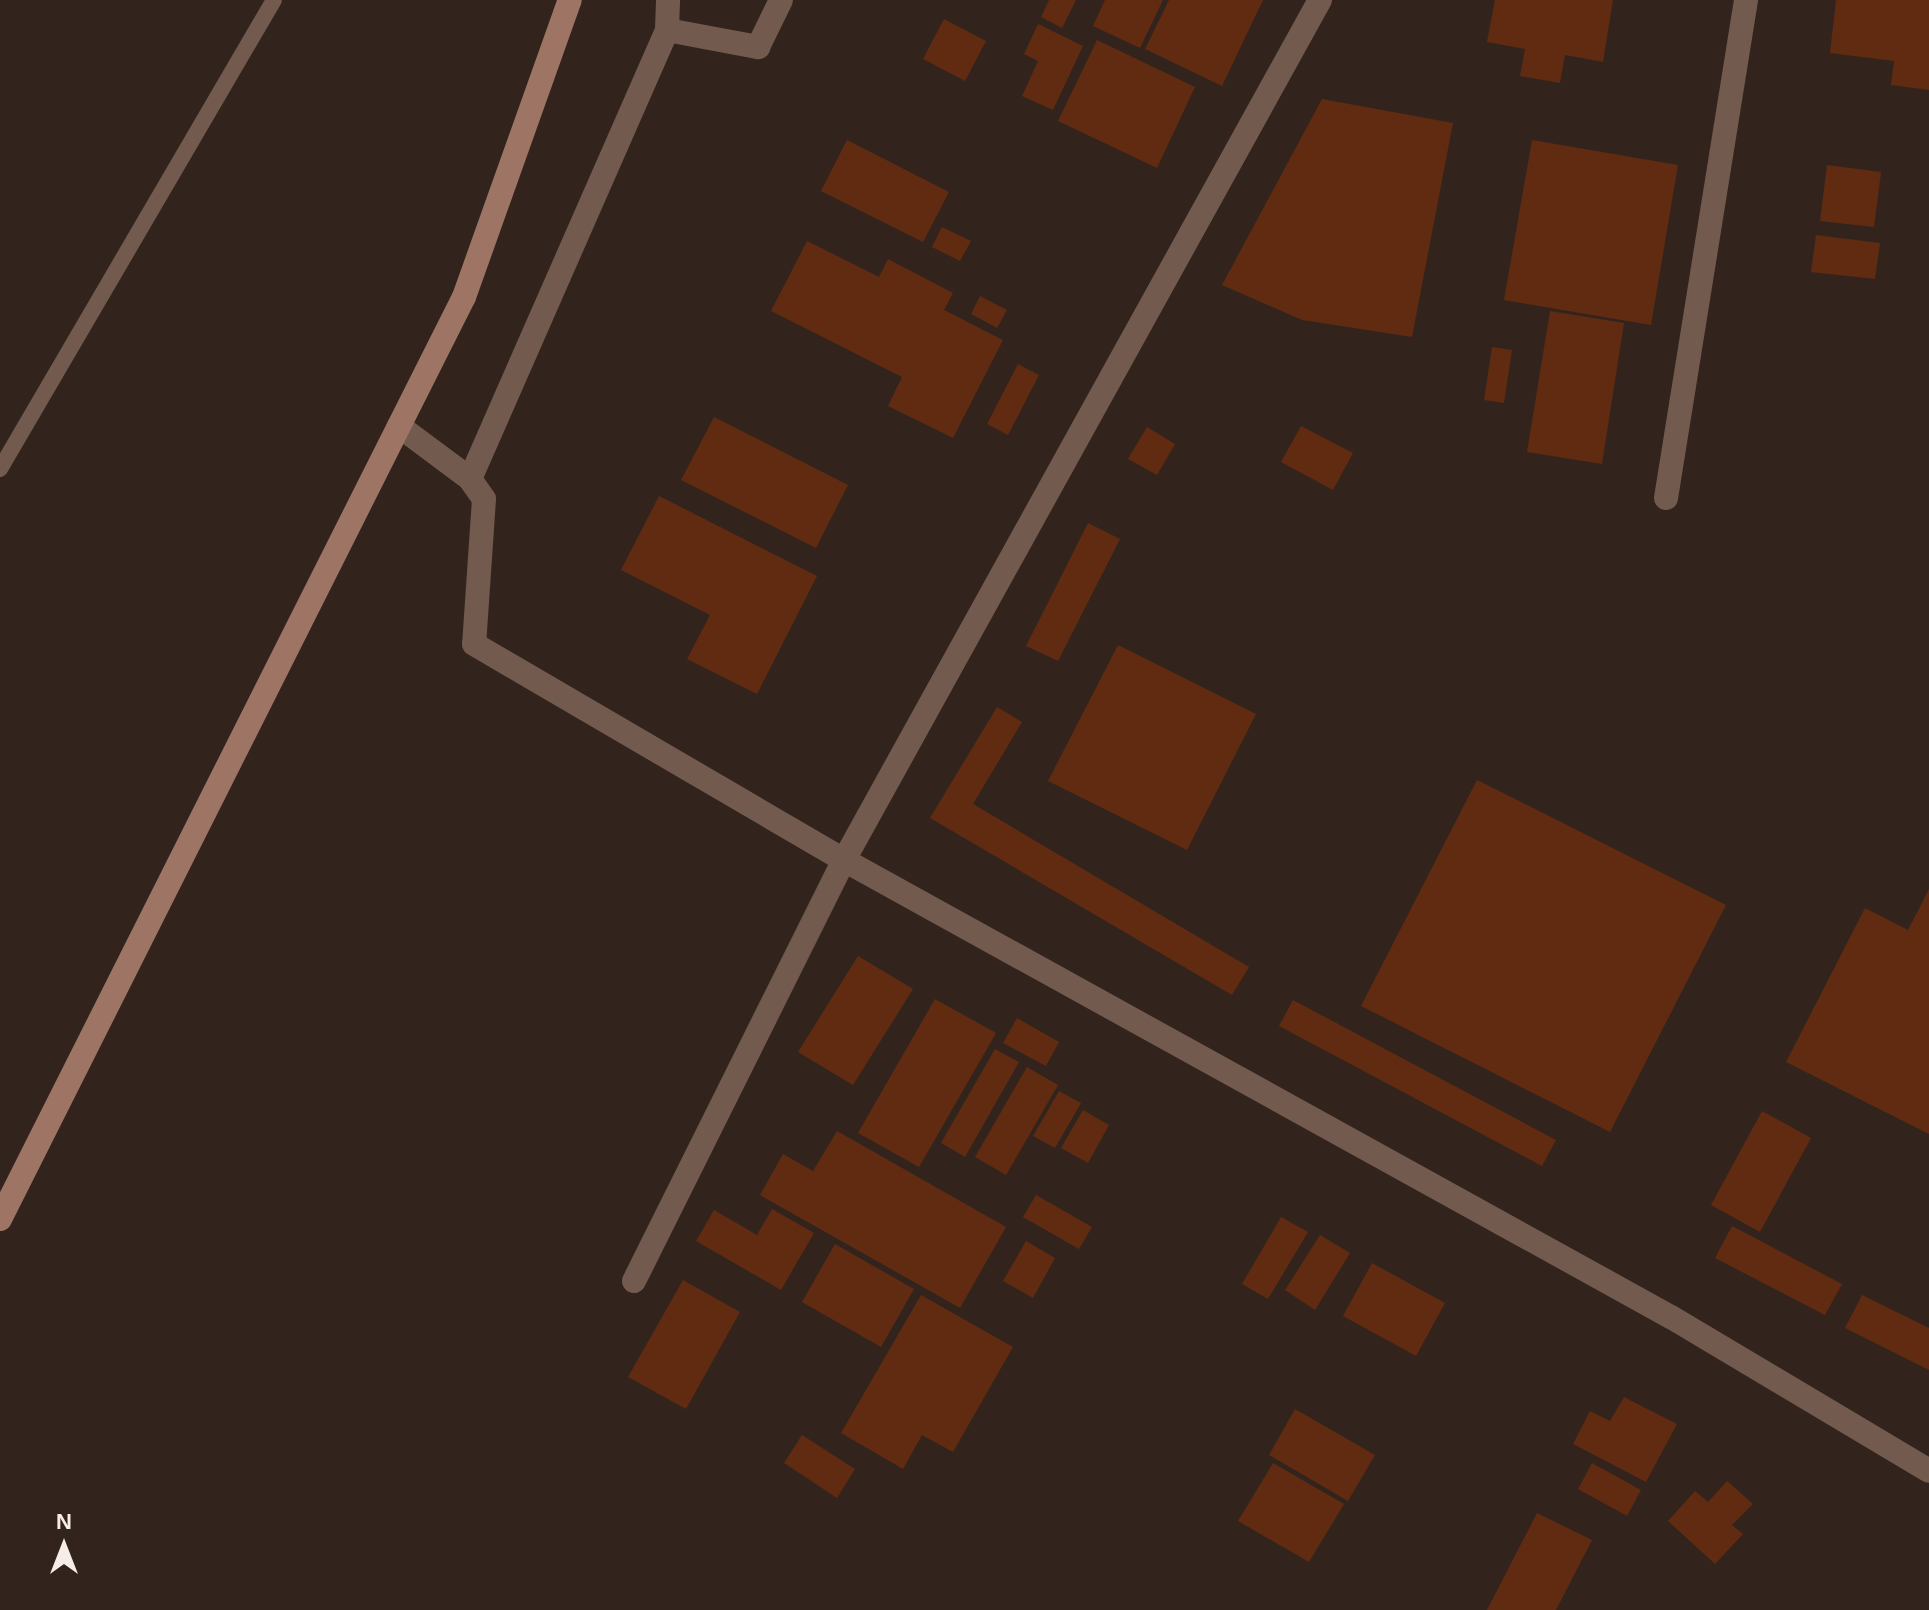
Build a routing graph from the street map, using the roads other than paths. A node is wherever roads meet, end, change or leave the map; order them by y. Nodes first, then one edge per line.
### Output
1 (274, 0) edge
2 (570, 0) edge
3 (668, 0) edge
4 (781, 0) edge
5 (1320, 0) edge
6 (1746, 0) edge
7 (667, 30) junction
8 (399, 426) junction
9 (0, 469) edge
10 (470, 479) junction
11 (1666, 498) dead end
12 (844, 860) junction
13 (0, 1219) edge
14 (634, 1281) dead end
15 (1929, 1471) edge

1 - 9 lane
2 - 8 main road
3 - 7 street
4 - 7 street
5 - 12 street
6 - 11 street
7 - 10 street
8 - 10 street
8 - 13 main road
10 - 12 street
12 - 14 street
12 - 15 street

